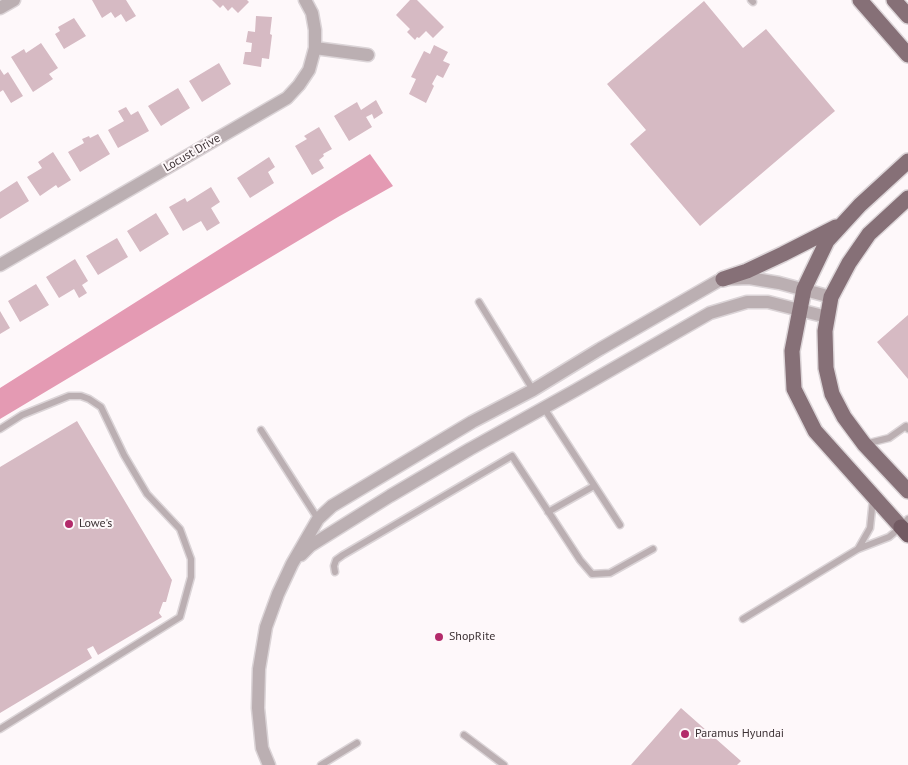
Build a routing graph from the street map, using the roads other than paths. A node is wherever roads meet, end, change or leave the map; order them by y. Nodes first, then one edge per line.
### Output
1 (14, 0) edge
2 (305, 0) edge
3 (860, 0) edge
4 (894, 0) edge
5 (0, 8) edge
6 (908, 16) edge
7 (315, 48) junction
8 (368, 55) dead end
9 (907, 56) edge
10 (908, 150) edge
11 (904, 165) edge
12 (908, 198) edge
13 (844, 222) junction
14 (0, 265) edge
15 (723, 279) junction
16 (804, 289) junction
17 (831, 297) junction
18 (479, 302) dead end
19 (799, 310) junction
20 (827, 317) junction
21 (533, 390) junction
22 (544, 408) junction
23 (907, 428) edge
24 (0, 429) edge
25 (260, 430) dead end
26 (864, 444) junction
27 (594, 486) junction
28 (908, 491) edge
29 (873, 497) junction
30 (548, 512) junction
31 (318, 519) junction
32 (620, 525) dead end
33 (906, 527) edge
34 (653, 549) dead end
35 (858, 550) junction
36 (292, 564) junction
37 (335, 572) dead end
38 (742, 619) dead end
39 (0, 729) edge
40 (464, 735) dead end
41 (357, 743) dead end
42 (269, 765) edge
43 (321, 765) edge
44 (504, 765) edge

1 - 5 street
2 - 7 street, Locust Drive
3 - 9 main road
4 - 6 main road
7 - 8 street
7 - 14 street, Locust Drive
10 - 11 main road
11 - 13 main road
12 - 17 main road
13 - 15 main road
13 - 16 main road
15 - 16 street
15 - 21 street
16 - 17 street
16 - 19 main road
17 - 20 main road
18 - 21 lane
19 - 20 street
19 - 22 street
19 - 29 main road
20 - 26 main road
21 - 31 street
22 - 27 lane
22 - 36 street
23 - 26 lane
24 - 39 lane
25 - 31 lane
26 - 28 main road
27 - 30 lane
27 - 32 lane
29 - 33 main road
29 - 35 lane
30 - 34 lane
30 - 37 lane
31 - 36 street
33 - 35 lane
35 - 38 lane
36 - 42 street
40 - 44 lane
41 - 43 lane

